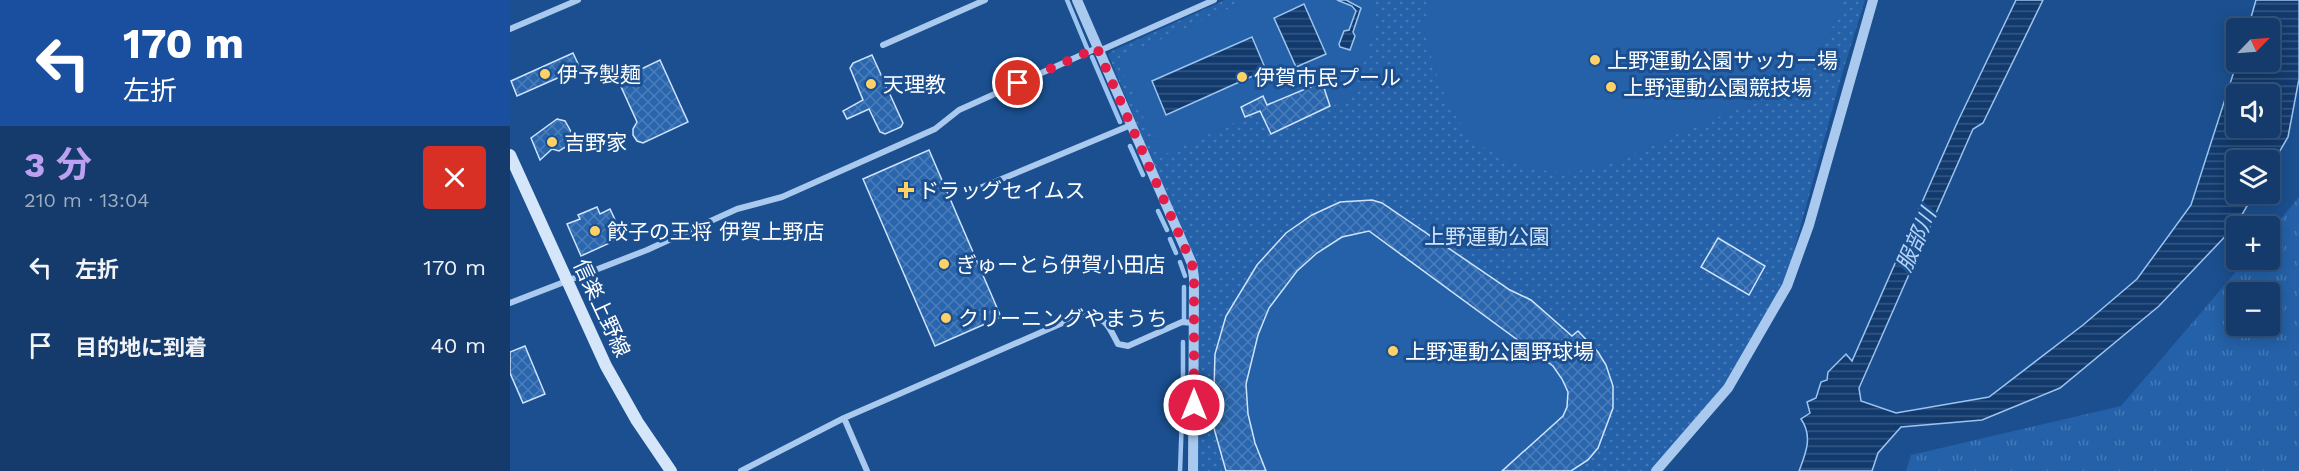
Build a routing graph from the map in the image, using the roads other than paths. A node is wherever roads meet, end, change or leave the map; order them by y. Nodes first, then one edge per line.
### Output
1 (578, 0) edge
2 (985, 0) edge
3 (1077, 0) edge
4 (1214, 0) edge
5 (1873, 0) edge
6 (510, 29) edge
7 (884, 45) dead end
8 (1098, 50) junction
9 (1131, 125) junction
10 (510, 155) edge
11 (980, 188) dead end
12 (568, 282) junction
13 (510, 303) edge
14 (1194, 322) junction
15 (844, 418) junction
16 (671, 471) edge
17 (741, 471) edge
18 (867, 471) edge
19 (1193, 471) edge
20 (1656, 471) edge

1 - 6 street
2 - 7 street
3 - 8 street
4 - 8 street
5 - 20 street
8 - 9 street
8 - 12 street
9 - 11 street
9 - 14 street
10 - 12 main road, 信楽上野線
12 - 13 street
12 - 16 main road, 信楽上野線
14 - 15 street
14 - 19 street
15 - 17 street
15 - 18 street

